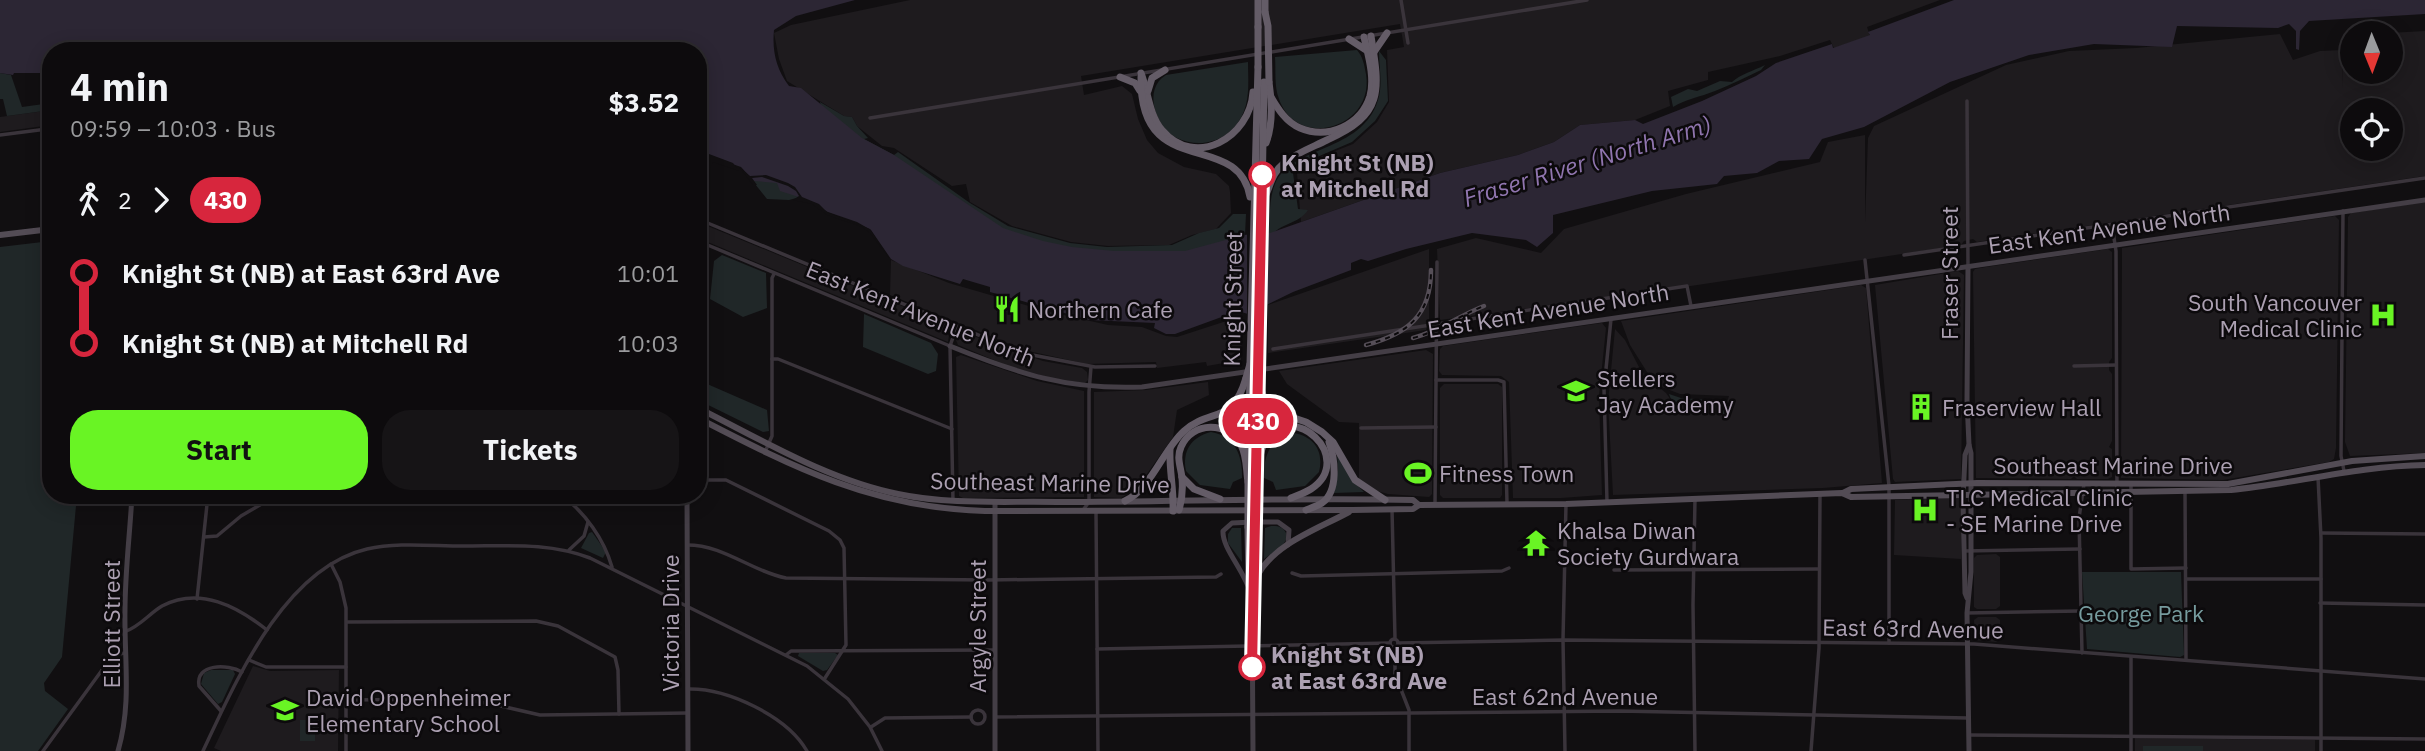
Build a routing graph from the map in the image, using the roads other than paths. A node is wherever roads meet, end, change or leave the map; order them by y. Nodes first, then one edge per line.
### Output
1 (1258, 0) edge
2 (1265, 0) edge
3 (1401, 0) edge
4 (1587, 0) edge
5 (1406, 30) junction
6 (1387, 33) junction
7 (1368, 36) junction
8 (1349, 39) junction
9 (1408, 43) dead end
10 (1370, 52) junction
11 (1166, 69) junction
12 (1141, 73) junction
13 (1121, 77) junction
14 (1261, 82) junction
15 (1144, 92) junction
16 (1271, 97) junction
17 (1967, 100) dead end
18 (870, 118) dead end
19 (42, 130) edge
20 (0, 135) edge
21 (1263, 150) junction
22 (2425, 178) edge
23 (2425, 200) edge
24 (1258, 207) junction
25 (2343, 211) junction
26 (707, 223) edge
27 (2112, 225) junction
28 (42, 230) edge
29 (0, 235) edge
30 (2115, 244) junction
31 (707, 245) edge
32 (1968, 246) junction
33 (1904, 255) dead end
34 (1865, 260) dead end
35 (1437, 262) dead end
36 (1968, 267) junction
37 (774, 273) junction
38 (1868, 280) junction
39 (1691, 306) junction
40 (1611, 319) junction
41 (1437, 323) junction
42 (957, 326) junction
43 (1435, 345) junction
44 (950, 346) junction
45 (1273, 349) dead end
46 (772, 359) junction
47 (2116, 365) junction
48 (1155, 366) dead end
49 (2074, 366) dead end
50 (1091, 367) junction
51 (1251, 379) junction
52 (1436, 380) junction
53 (1089, 387) junction
54 (707, 412) edge
55 (707, 423) edge
56 (1436, 427) junction
57 (1361, 428) dead end
58 (952, 429) junction
59 (1328, 438) junction
60 (769, 443) junction
61 (1170, 448) junction
62 (765, 452) junction
63 (2425, 457) edge
64 (2342, 463) junction
65 (2425, 466) edge
66 (2344, 472) junction
67 (1182, 477) junction
68 (2318, 477) junction
69 (707, 480) edge
70 (1248, 482) junction
71 (1257, 482) junction
72 (2084, 483) junction
73 (1968, 484) junction
74 (1889, 486) junction
75 (2117, 487) junction
76 (2131, 487) junction
77 (2185, 488) junction
78 (2084, 492) junction
79 (1967, 493) junction
80 (1820, 494) junction
81 (1842, 494) junction
82 (1889, 496) junction
83 (1291, 498) junction
84 (1327, 498) junction
85 (1220, 499) junction
86 (1695, 499) junction
87 (1385, 500) junction
88 (1125, 501) junction
89 (1178, 501) junction
90 (953, 502) junction
91 (995, 502) junction
92 (1089, 502) junction
93 (1607, 503) junction
94 (131, 504) edge
95 (207, 504) edge
96 (261, 504) edge
97 (571, 504) edge
98 (687, 504) edge
99 (1566, 504) junction
100 (1419, 505) junction
101 (1434, 505) junction
102 (1507, 505) junction
103 (1394, 509) junction
104 (953, 510) junction
105 (1176, 510) junction
106 (1306, 510) junction
107 (1352, 510) junction
108 (1083, 511) junction
109 (1096, 511) junction
110 (994, 512) junction
111 (588, 522) junction
112 (1252, 527) junction
113 (2321, 533) junction
114 (2425, 534) edge
115 (204, 537) junction
116 (687, 545) junction
117 (1288, 545) junction
118 (2080, 549) junction
119 (569, 550) junction
120 (1964, 551) junction
121 (1971, 551) junction
122 (331, 564) junction
123 (612, 568) junction
124 (1509, 568) dead end
125 (2186, 568) junction
126 (1694, 569) junction
127 (1819, 569) junction
128 (1614, 570) dead end
129 (1292, 573) dead end
130 (1395, 573) junction
131 (1221, 574) dead end
132 (1256, 578) junction
133 (846, 579) junction
134 (1097, 579) junction
135 (2186, 579) junction
136 (2321, 579) junction
137 (994, 580) junction
138 (1249, 584) junction
139 (1252, 598) junction
140 (197, 599) junction
141 (1968, 599) junction
142 (2320, 603) junction
143 (2425, 605) edge
144 (687, 606) junction
145 (2081, 611) junction
146 (1967, 612) junction
147 (347, 622) junction
148 (268, 630) junction
149 (125, 631) junction
150 (1563, 640) junction
151 (1694, 641) junction
152 (1395, 643) junction
153 (1819, 643) junction
154 (1889, 643) junction
155 (1967, 644) junction
156 (1252, 646) junction
157 (1097, 649) junction
158 (845, 650) junction
159 (994, 650) junction
160 (127, 653) junction
161 (2082, 653) junction
162 (786, 654) junction
163 (2132, 657) junction
164 (249, 660) junction
165 (2186, 660) junction
166 (346, 667) junction
167 (2320, 671) junction
168 (242, 672) junction
169 (825, 679) junction
170 (2425, 679) edge
171 (688, 688) junction
172 (346, 700) junction
173 (222, 712) junction
174 (688, 713) junction
175 (1564, 713) junction
176 (1695, 713) junction
177 (619, 714) junction
178 (1409, 715) junction
179 (1813, 715) junction
180 (1253, 716) junction
181 (971, 717) junction
182 (995, 717) junction
183 (1098, 718) junction
184 (1968, 718) junction
185 (870, 727) junction
186 (1968, 735) junction
187 (2131, 736) junction
188 (2321, 738) junction
189 (2425, 739) edge
190 (43, 751) edge
191 (118, 751) edge
192 (204, 751) edge
193 (346, 751) edge
194 (688, 751) edge
195 (807, 751) edge
196 (882, 751) edge
197 (995, 751) edge
198 (1098, 751) edge
199 (1253, 751) edge
200 (1409, 751) edge
201 (1565, 751) edge
202 (1695, 751) edge
203 (1811, 751) edge
204 (1969, 751) edge
205 (2131, 751) edge
206 (2320, 751) edge

1 - 14 highway, bridge
2 - 14 highway, bridge
3 - 5 street
4 - 5 street
5 - 6 street
5 - 9 street
6 - 7 street
6 - 10 highway
7 - 8 street
7 - 10 highway
8 - 10 highway
8 - 11 street
10 - 16 highway
10 - 24 highway
11 - 12 street
11 - 15 highway
12 - 13 street
12 - 15 highway
13 - 15 highway
13 - 18 street
14 - 15 highway
14 - 16 highway
14 - 21 highway, Knight Street
14 - 24 highway, Knight Street
15 - 24 highway
16 - 21 highway
17 - 32 street, Fraser Street
19 - 20 street
21 - 24 highway, Knight Street
22 - 27 street
23 - 25 street, East Kent Avenue North
24 - 51 highway, Knight Street, bridge
24 - 51 highway, Knight Street, bridge
25 - 30 street, East Kent Avenue North
25 - 64 street
26 - 42 street
27 - 30 street
27 - 32 street
28 - 29 main road
30 - 36 street, East Kent Avenue North
30 - 47 street
31 - 37 street, East Kent Avenue North
32 - 33 street
32 - 36 street, Fraser Street
34 - 38 street
35 - 41 street
36 - 38 street, East Kent Avenue North
36 - 73 street, Fraser Street
37 - 44 street, East Kent Avenue North
37 - 46 street
38 - 39 street, East Kent Avenue North
38 - 74 street
39 - 40 street, East Kent Avenue North
39 - 41 street
40 - 43 street, East Kent Avenue North
40 - 93 street
41 - 43 street
41 - 45 street
42 - 44 street
42 - 50 street
43 - 52 street
43 - 53 street, East Kent Avenue North
44 - 53 street, East Kent Avenue North
44 - 58 street
46 - 58 street
46 - 60 street
47 - 49 street
47 - 75 street
48 - 50 street
50 - 53 street
51 - 59 highway
51 - 61 highway
51 - 70 highway, Knight Street
51 - 71 highway, Knight Street
52 - 56 street
52 - 102 street
53 - 92 street
54 - 60 main road, Southeast Marine Drive
55 - 62 main road, Southeast Marine Drive
56 - 57 street
56 - 101 street
58 - 90 street
59 - 84 highway
59 - 87 highway
60 - 62 street
60 - 90 main road, Southeast Marine Drive
61 - 88 highway
61 - 89 highway
62 - 104 main road, Southeast Marine Drive
63 - 64 main road, Southeast Marine Drive
64 - 66 street
64 - 77 main road, Southeast Marine Drive
65 - 66 main road, Southeast Marine Drive
66 - 68 main road, Southeast Marine Drive
67 - 70 highway
67 - 85 highway
67 - 89 highway
68 - 77 main road, Southeast Marine Drive
68 - 113 street
69 - 133 street
70 - 112 highway, Knight Street, bridge
71 - 83 highway
71 - 112 highway, Knight Street, bridge
72 - 73 main road, Southeast Marine Drive
72 - 75 main road, Southeast Marine Drive
72 - 78 street
73 - 74 main road, Southeast Marine Drive
73 - 79 street, Fraser Street
74 - 81 main road, Southeast Marine Drive
74 - 82 street
75 - 76 main road, Southeast Marine Drive
75 - 78 main road, Southeast Marine Drive
76 - 77 main road, Southeast Marine Drive
76 - 125 street
77 - 125 street
78 - 79 main road, Southeast Marine Drive
78 - 118 street
79 - 82 main road, Southeast Marine Drive
79 - 120 street, Fraser Street
79 - 121 street, Fraser Street
80 - 81 main road, Southeast Marine Drive
80 - 86 main road, Southeast Marine Drive
80 - 127 street
81 - 82 main road, Southeast Marine Drive
82 - 154 street
83 - 84 main road, Southeast Marine Drive
83 - 85 main road, Southeast Marine Drive
84 - 87 main road, Southeast Marine Drive
84 - 106 highway
85 - 89 main road, Southeast Marine Drive
86 - 93 main road, Southeast Marine Drive
86 - 126 street
87 - 100 main road, Southeast Marine Drive
88 - 89 main road, Southeast Marine Drive
88 - 92 main road, Southeast Marine Drive
89 - 105 highway
90 - 91 main road, Southeast Marine Drive
90 - 104 street
91 - 92 main road, Southeast Marine Drive
91 - 110 street, Argyle Street
92 - 108 street
93 - 99 main road, Southeast Marine Drive
94 - 149 street, Elliott Street
95 - 115 street
96 - 115 street
97 - 111 street
98 - 116 street, Victoria Drive
99 - 102 main road, Southeast Marine Drive
99 - 150 street
100 - 101 main road, Southeast Marine Drive
100 - 103 main road, Southeast Marine Drive
101 - 102 main road, Southeast Marine Drive
103 - 107 main road, Southeast Marine Drive
103 - 130 street
104 - 110 main road, Southeast Marine Drive
105 - 106 main road, Southeast Marine Drive
105 - 109 main road, Southeast Marine Drive
106 - 107 main road, Southeast Marine Drive
107 - 117 main road
108 - 109 main road, Southeast Marine Drive
108 - 110 main road, Southeast Marine Drive
109 - 134 street
110 - 137 street, Argyle Street
111 - 119 street
111 - 123 street
112 - 132 highway, Knight Street
112 - 138 highway, Knight Street
113 - 114 street
113 - 136 street
115 - 140 street
116 - 133 street
116 - 144 street, Victoria Drive
117 - 132 main road
117 - 138 street
118 - 121 street
118 - 145 street
119 - 122 street
119 - 123 street
120 - 121 street
120 - 141 street, Fraser Street
121 - 141 street, Fraser Street
122 - 147 street
122 - 148 street
123 - 144 street
124 - 130 street
125 - 135 street
126 - 127 street
126 - 128 street
126 - 151 street
127 - 153 street
129 - 130 street
130 - 152 street
131 - 134 street
132 - 139 street, Knight Street
133 - 137 street
133 - 158 street
134 - 137 street
134 - 157 street
135 - 136 street
135 - 165 street
136 - 142 street
137 - 159 street, Argyle Street
138 - 139 street, Knight Street
139 - 156 street, Knight Street
140 - 148 street
140 - 149 street
141 - 146 street, Fraser Street
142 - 143 street
142 - 167 street
144 - 162 street
144 - 171 street, Victoria Drive
145 - 146 street
145 - 161 street
146 - 155 street, Fraser Street
147 - 166 street
147 - 177 street
148 - 164 street
149 - 160 street, Elliott Street
150 - 151 street, East 63rd Avenue
150 - 152 street, East 63rd Avenue
150 - 175 street
151 - 153 street, East 63rd Avenue
151 - 176 street
152 - 156 street, East 63rd Avenue
152 - 178 street
153 - 154 street, East 63rd Avenue
153 - 179 street
154 - 155 street, East 63rd Avenue
155 - 161 street, East 63rd Avenue
155 - 184 street, Fraser Street
156 - 157 street, East 63rd Avenue
156 - 180 street, Knight Street
157 - 183 street
158 - 159 street
158 - 162 street
158 - 169 street
159 - 182 street, Argyle Street
160 - 190 street
160 - 191 street, Elliott Street
161 - 163 street, East 63rd Avenue
162 - 169 street
163 - 165 street, East 63rd Avenue
163 - 187 street
164 - 166 street
164 - 168 street
165 - 167 street, East 63rd Avenue
166 - 172 street
167 - 170 street, East 63rd Avenue
167 - 188 street
168 - 173 street
168 - 173 street
169 - 185 street
171 - 174 street, Victoria Drive
171 - 195 street
172 - 177 street
172 - 193 street
173 - 192 street
174 - 177 street
174 - 194 street, Victoria Drive
175 - 176 street, East 62nd Avenue
175 - 178 street, East 62nd Avenue
175 - 201 street
176 - 179 street, East 62nd Avenue
176 - 202 street
178 - 180 street, East 62nd Avenue
178 - 200 street
179 - 184 street, East 62nd Avenue
179 - 203 street
180 - 183 street, East 62nd Avenue
180 - 199 street, Knight Street
181 - 181 street
181 - 185 street
182 - 183 street, East 62nd Avenue
182 - 197 street, Argyle Street
183 - 198 street
184 - 186 street, Fraser Street
185 - 196 street
186 - 187 street
186 - 204 street, Fraser Street
187 - 188 street
187 - 205 street
188 - 189 street
188 - 206 street

